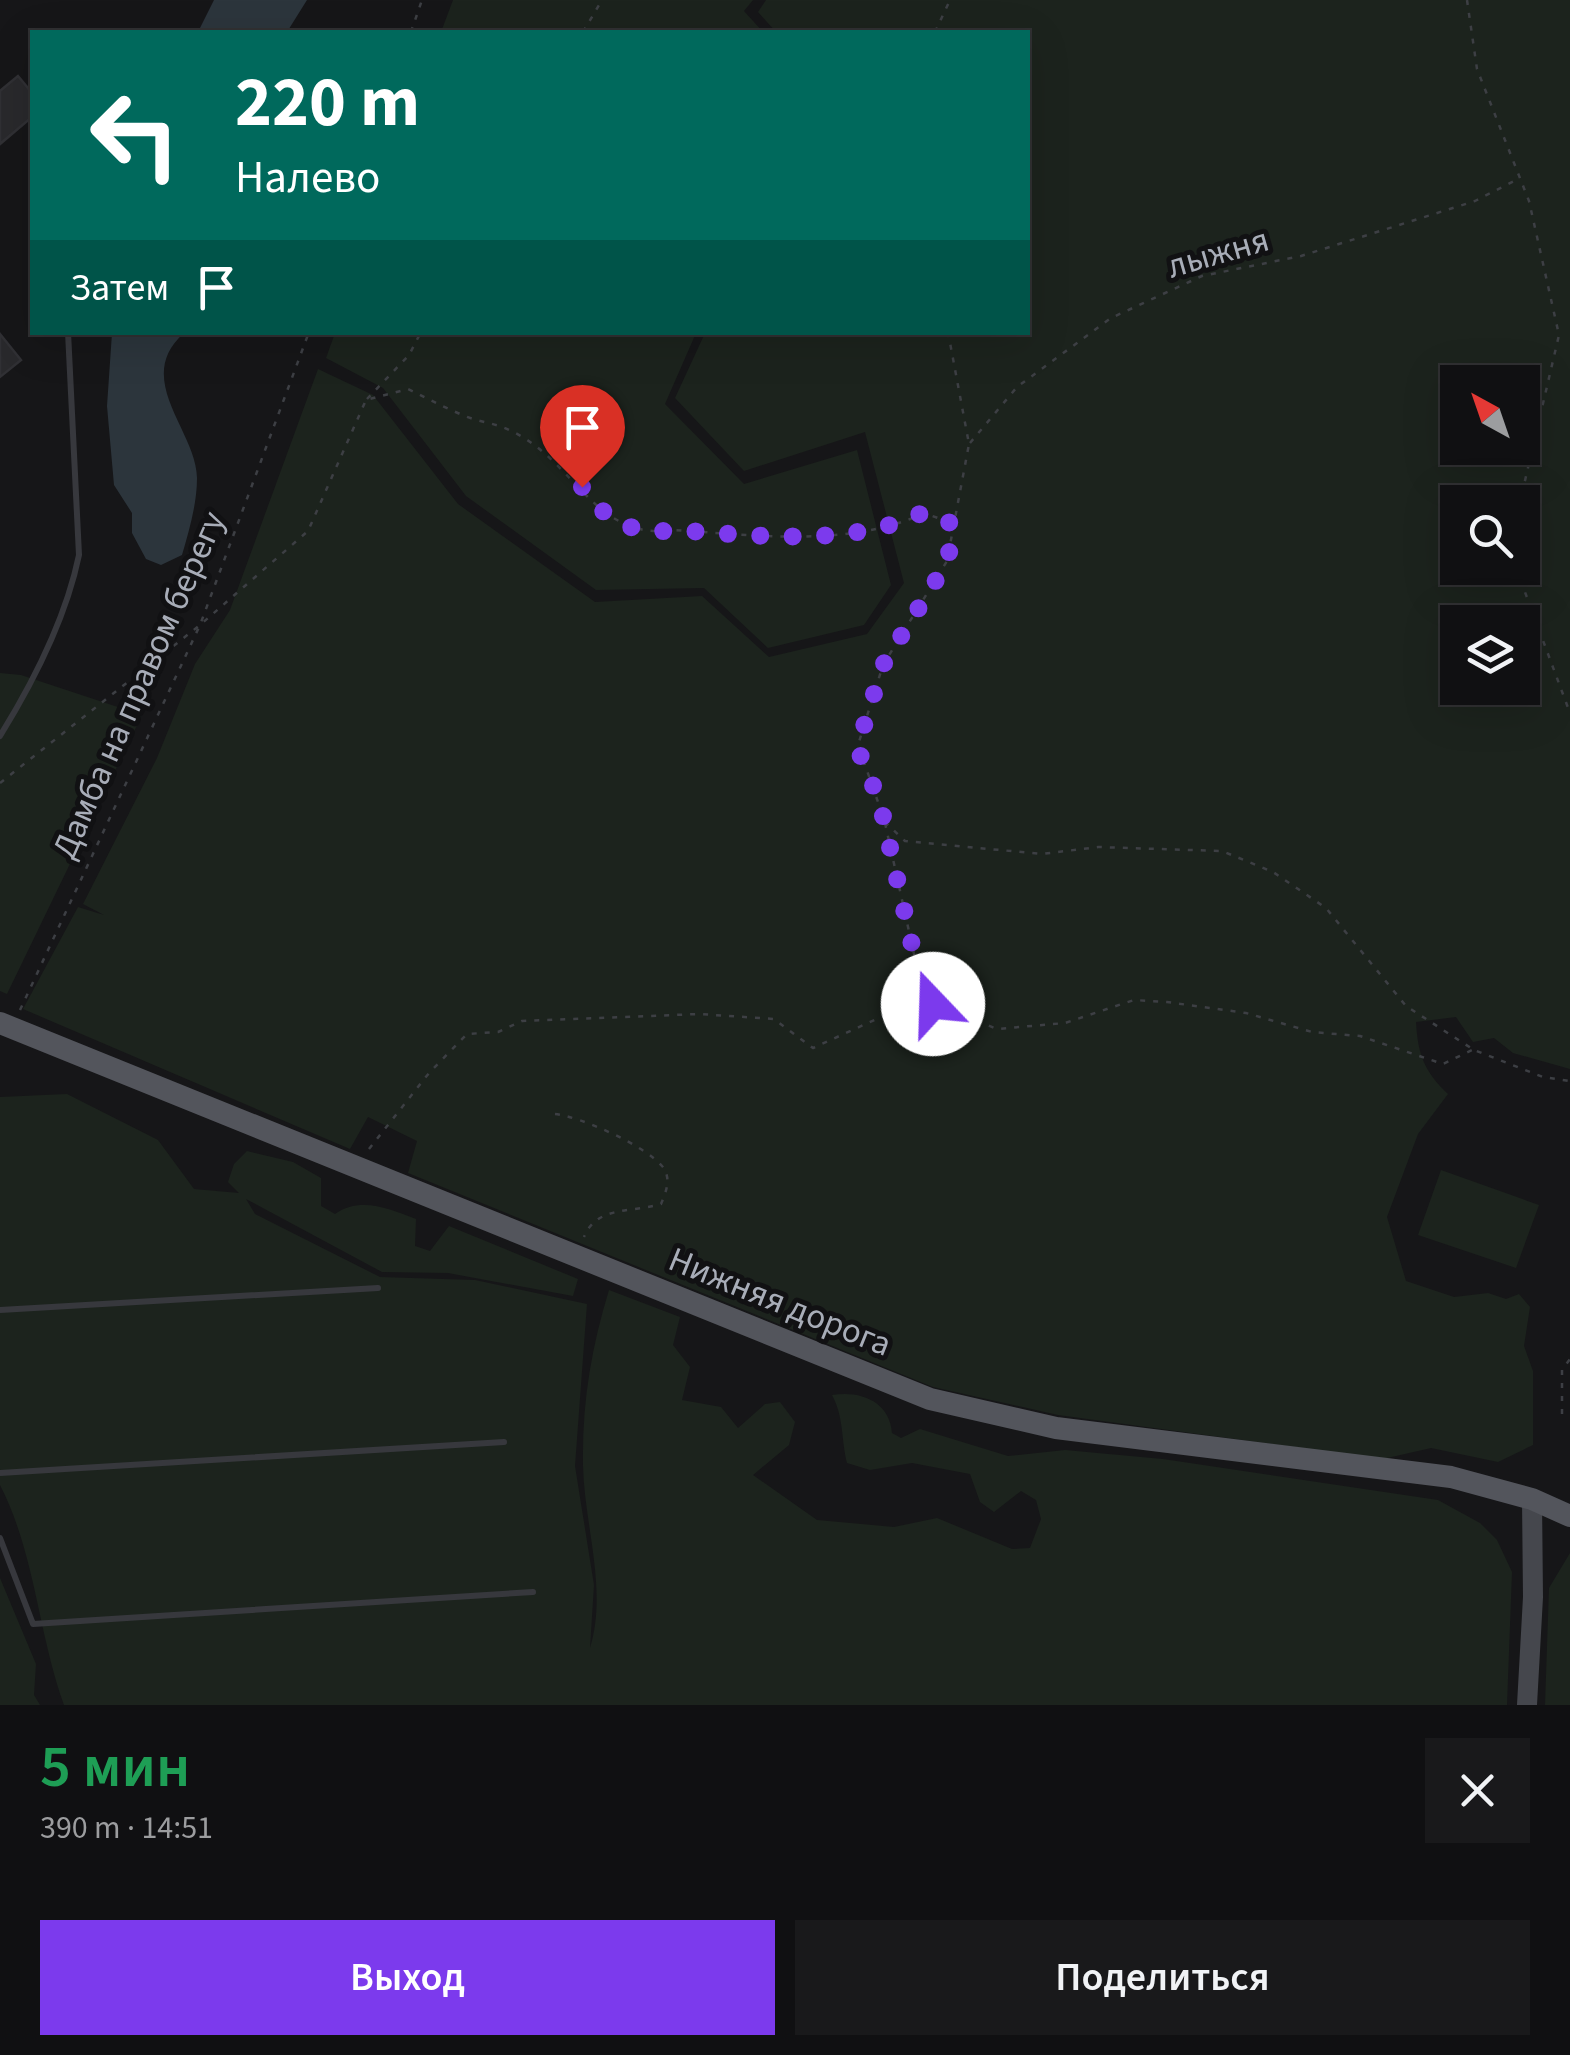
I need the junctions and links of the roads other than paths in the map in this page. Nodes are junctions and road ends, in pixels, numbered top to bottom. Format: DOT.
graph roads {
  1 [pos="68,335"];
  2 [pos="0,736"];
  3 [pos="6,1026"];
  4 [pos="378,1288"];
  5 [pos="0,1310"];
  6 [pos="504,1442"];
  7 [pos="0,1473"];
  8 [pos="1532,1499"];
  9 [pos="1570,1516"];
  10 [pos="0,1538"];
  11 [pos="533,1592"];
  12 [pos="1526,1705"];
  1 -- 2 [label="lane"];
  3 -- 8 [label="main road, Нижняя дорога"];
  4 -- 5 [label="lane"];
  6 -- 7 [label="lane"];
  8 -- 9 [label="main road, Нижняя дорога"];
  8 -- 12 [label="main road"];
  10 -- 11 [label="lane"];
}
